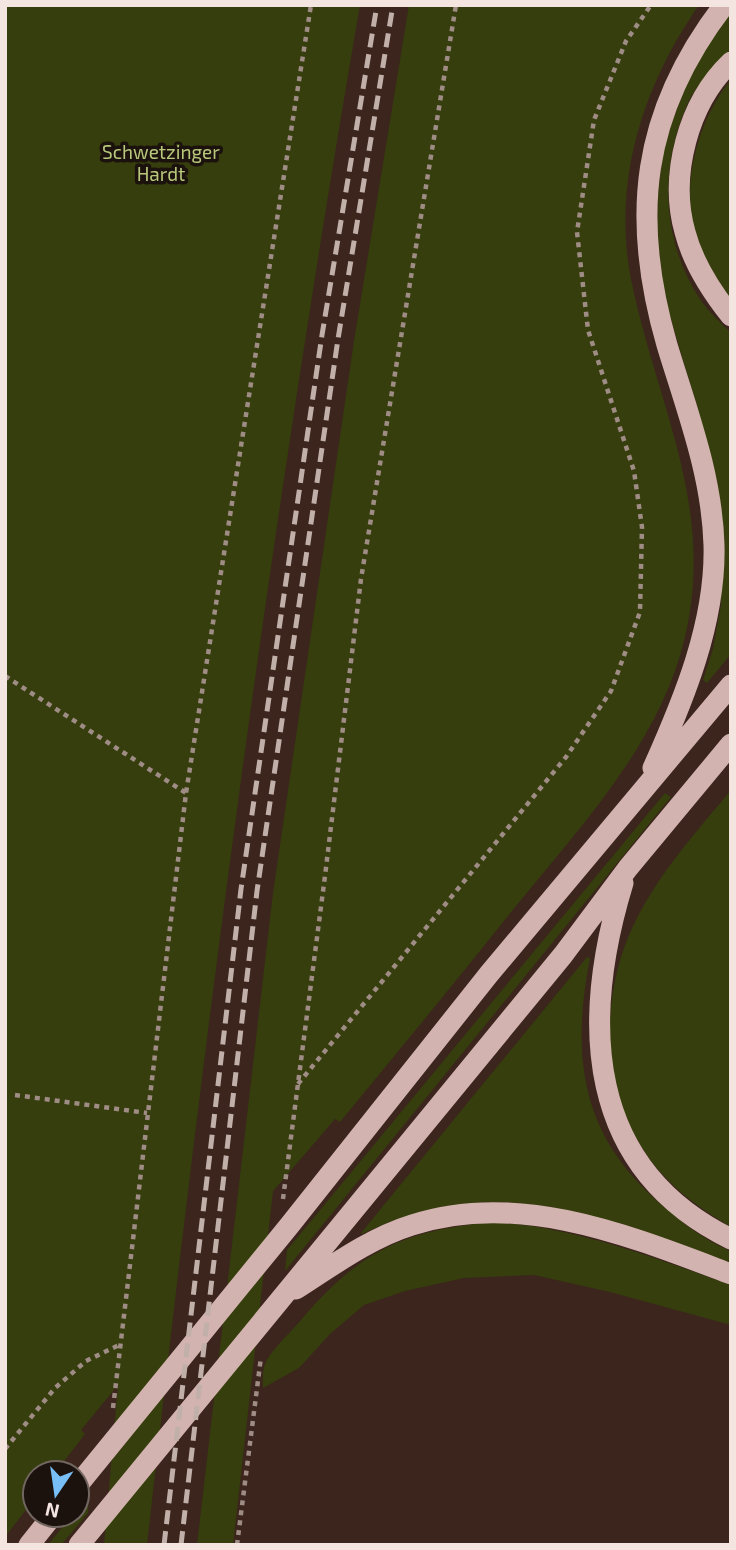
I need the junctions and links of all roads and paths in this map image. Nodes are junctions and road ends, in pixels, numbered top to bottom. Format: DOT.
graph roads {
  1 [pos="311,5"];
  2 [pos="456,5"];
  3 [pos="651,5"];
  4 [pos="724,5"];
  5 [pos="731,62"];
  6 [pos="731,316"];
  7 [pos="5,676"];
  8 [pos="731,685"];
  9 [pos="731,744"];
  10 [pos="642,792"];
  11 [pos="186,793"];
  12 [pos="628,868"];
  13 [pos="298,1084"];
  14 [pos="15,1095"];
  15 [pos="296,1098"];
  16 [pos="148,1113"];
  17 [pos="731,1239"];
  18 [pos="731,1274"];
  19 [pos="282,1297"];
  20 [pos="5,1449"];
  21 [pos="91,1470"];
  22 [pos="42,1529"];
  23 [pos="82,1541"];
  24 [pos="29,1545"];
  1 -- 11 [label="path"];
  2 -- 13 [label="path"];
  3 -- 13 [label="path"];
  4 -- 10 [label="highway"];
  5 -- 6 [label="highway"];
  7 -- 11 [label="path"];
  8 -- 10 [label="highway"];
  9 -- 12 [label="highway"];
  10 -- 21 [label="highway"];
  11 -- 16 [label="path"];
  12 -- 17 [label="highway"];
  12 -- 19 [label="highway"];
  13 -- 15 [label="path"];
  14 -- 16 [label="path"];
  16 -- 20 [label="path"];
  18 -- 19 [label="highway"];
  19 -- 23 [label="highway"];
  22 -- 24 [label="highway"];
}
